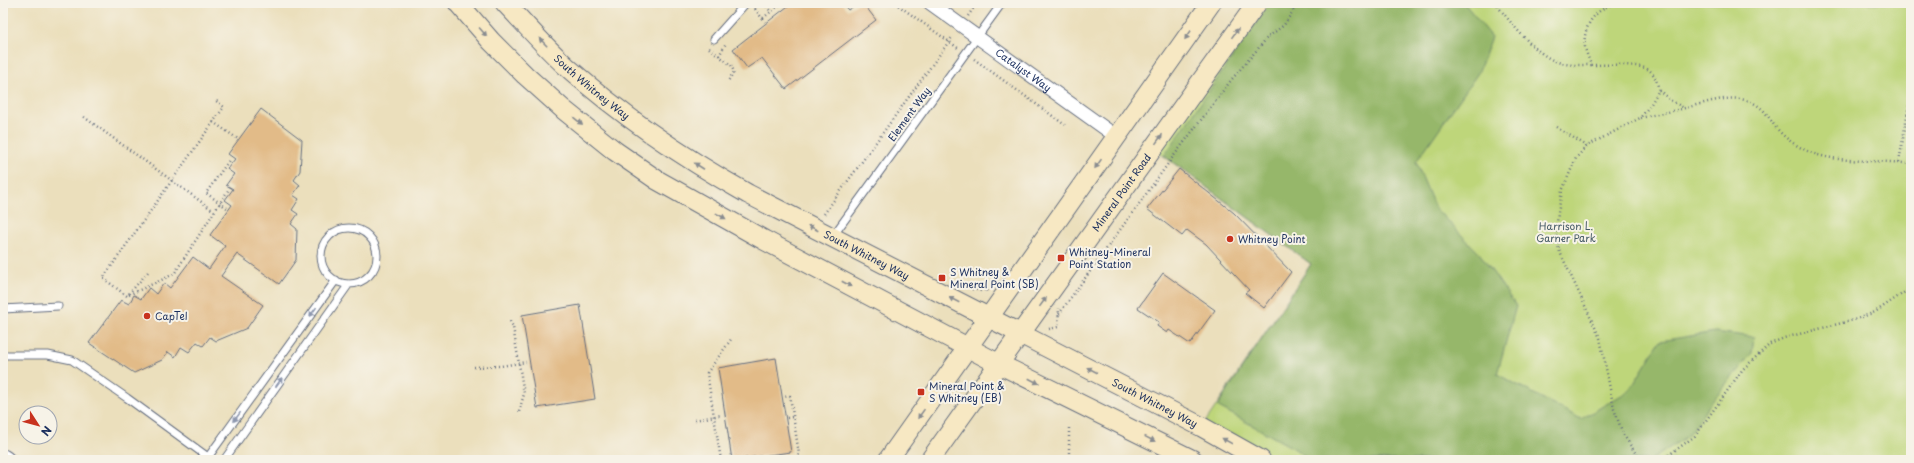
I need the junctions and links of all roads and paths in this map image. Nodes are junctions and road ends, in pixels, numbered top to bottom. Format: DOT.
graph roads {
  1 [pos="458,3"];
  2 [pos="505,3"];
  3 [pos="746,3"];
  4 [pos="764,3"];
  5 [pos="782,3"];
  6 [pos="895,3"];
  7 [pos="930,3"];
  8 [pos="977,3"];
  9 [pos="1002,3"];
  10 [pos="1211,3"];
  11 [pos="1257,3"];
  12 [pos="1298,3"];
  13 [pos="1495,3"];
  14 [pos="1618,3"];
  15 [pos="755,9"];
  16 [pos="771,12"];
  17 [pos="968,16"];
  18 [pos="762,18"];
  19 [pos="765,22"];
  20 [pos="954,34"];
  21 [pos="977,37"];
  22 [pos="714,39"];
  23 [pos="949,41"];
  24 [pos="955,46"];
  25 [pos="708,48"];
  26 [pos="974,60"];
  27 [pos="1591,65"];
  28 [pos="728,81"];
  29 [pos="1659,90"];
  30 [pos="1911,93"];
  31 [pos="215,100"];
  32 [pos="1684,108"];
  33 [pos="84,116"];
  34 [pos="1640,118"];
  35 [pos="213,122"];
  36 [pos="1065,125"];
  37 [pos="1556,127"];
  38 [pos="1116,137"];
  39 [pos="238,139"];
  40 [pos="1587,146"];
  41 [pos="230,159"];
  42 [pos="1899,162"];
  43 [pos="1911,164"];
  44 [pos="171,181"];
  45 [pos="229,189"];
  46 [pos="220,203"];
  47 [pos="227,208"];
  48 [pos="214,211"];
  49 [pos="824,214"];
  50 [pos="832,238"];
  51 [pos="148,272"];
  52 [pos="336,280"];
  53 [pos="349,284"];
  54 [pos="969,287"];
  55 [pos="1911,288"];
  56 [pos="986,289"];
  57 [pos="127,296"];
  58 [pos="58,306"];
  59 [pos="3,309"];
  60 [pos="989,318"];
  61 [pos="510,321"];
  62 [pos="1049,329"];
  63 [pos="1020,334"];
  64 [pos="732,338"];
  65 [pos="968,347"];
  66 [pos="3,355"];
  67 [pos="526,362"];
  68 [pos="519,363"];
  69 [pos="999,364"];
  70 [pos="474,367"];
  71 [pos="784,397"];
  72 [pos="519,412"];
  73 [pos="721,414"];
  74 [pos="714,416"];
  75 [pos="793,417"];
  76 [pos="788,418"];
  77 [pos="695,420"];
  78 [pos="1069,428"];
  79 [pos="3,458"];
  80 [pos="209,459"];
  81 [pos="6,460"];
  82 [pos="224,460"];
  83 [pos="722,460"];
  84 [pos="784,460"];
  85 [pos="888,460"];
  86 [pos="930,460"];
  87 [pos="1069,460"];
  88 [pos="1193,460"];
  89 [pos="1261,460"];
  90 [pos="1640,460"];
  91 [pos="1662,460"];
  1 -- 65 [label="main road, one-way"];
  50 -- 2 [label="main road, South Whitney Way, one-way"];
  3 -- 22 [label="lane"];
  4 -- 16 [label="path"];
  5 -- 16 [label="path"];
  6 -- 23 [label="path"];
  7 -- 21 [label="street, Catalyst Way"];
  8 -- 17 [label="path"];
  9 -- 21 [label="lane, Element Way"];
  10 -- 38 [label="main road, one-way"];
  63 -- 11 [label="main road, Mineral Point Road, one-way"];
  12 -- 62 [label="path"];
  13 -- 27 [label="path"];
  14 -- 27 [label="path"];
  15 -- 18 [label="path"];
  16 -- 18 [label="path"];
  18 -- 19 [label="path"];
  20 -- 23 [label="path"];
  21 -- 38 [label="street, Catalyst Way"];
  21 -- 50 [label="lane, Element Way"];
  23 -- 24 [label="path"];
  23 -- 49 [label="path"];
  25 -- 28 [label="path"];
  26 -- 36 [label="path"];
  27 -- 29 [label="path"];
  29 -- 32 [label="path"];
  29 -- 34 [label="path"];
  30 -- 42 [label="path"];
  31 -- 35 [label="path"];
  32 -- 34 [label="path"];
  32 -- 42 [label="path"];
  33 -- 44 [label="path"];
  34 -- 40 [label="path"];
  35 -- 39 [label="path"];
  35 -- 44 [label="path"];
  37 -- 40 [label="path"];
  38 -- 60 [label="main road, one-way"];
  40 -- 90 [label="path"];
  41 -- 46 [label="path"];
  42 -- 43 [label="path"];
  44 -- 48 [label="path"];
  44 -- 57 [label="path"];
  45 -- 46 [label="path"];
  46 -- 47 [label="path"];
  46 -- 48 [label="path"];
  48 -- 57 [label="path"];
  60 -- 50 [label="main road, South Whitney Way, one-way"];
  51 -- 57 [label="path"];
  52 -- 53 [label="lane"];
  52 -- 53 [label="lane"];
  52 -- 80 [label="lane, one-way"];
  82 -- 53 [label="lane, one-way"];
  54 -- 56 [label="path"];
  55 -- 91 [label="path"];
  58 -- 59 [label="lane"];
  60 -- 63 [label="main road, South Whitney Way"];
  60 -- 65 [label="main road"];
  61 -- 68 [label="path"];
  63 -- 69 [label="main road, Mineral Point Road"];
  89 -- 63 [label="main road, South Whitney Way, one-way"];
  64 -- 74 [label="path"];
  65 -- 69 [label="main road"];
  65 -- 85 [label="main road, one-way"];
  66 -- 80 [label="lane"];
  67 -- 68 [label="path"];
  68 -- 70 [label="path"];
  68 -- 72 [label="path"];
  69 -- 86 [label="main road, Mineral Point Road"];
  69 -- 88 [label="main road, one-way"];
  71 -- 75 [label="path"];
  73 -- 74 [label="path"];
  74 -- 77 [label="path"];
  74 -- 83 [label="path"];
  75 -- 76 [label="path"];
  75 -- 84 [label="path"];
  78 -- 87 [label="path"];
  79 -- 81 [label="street"];
}
